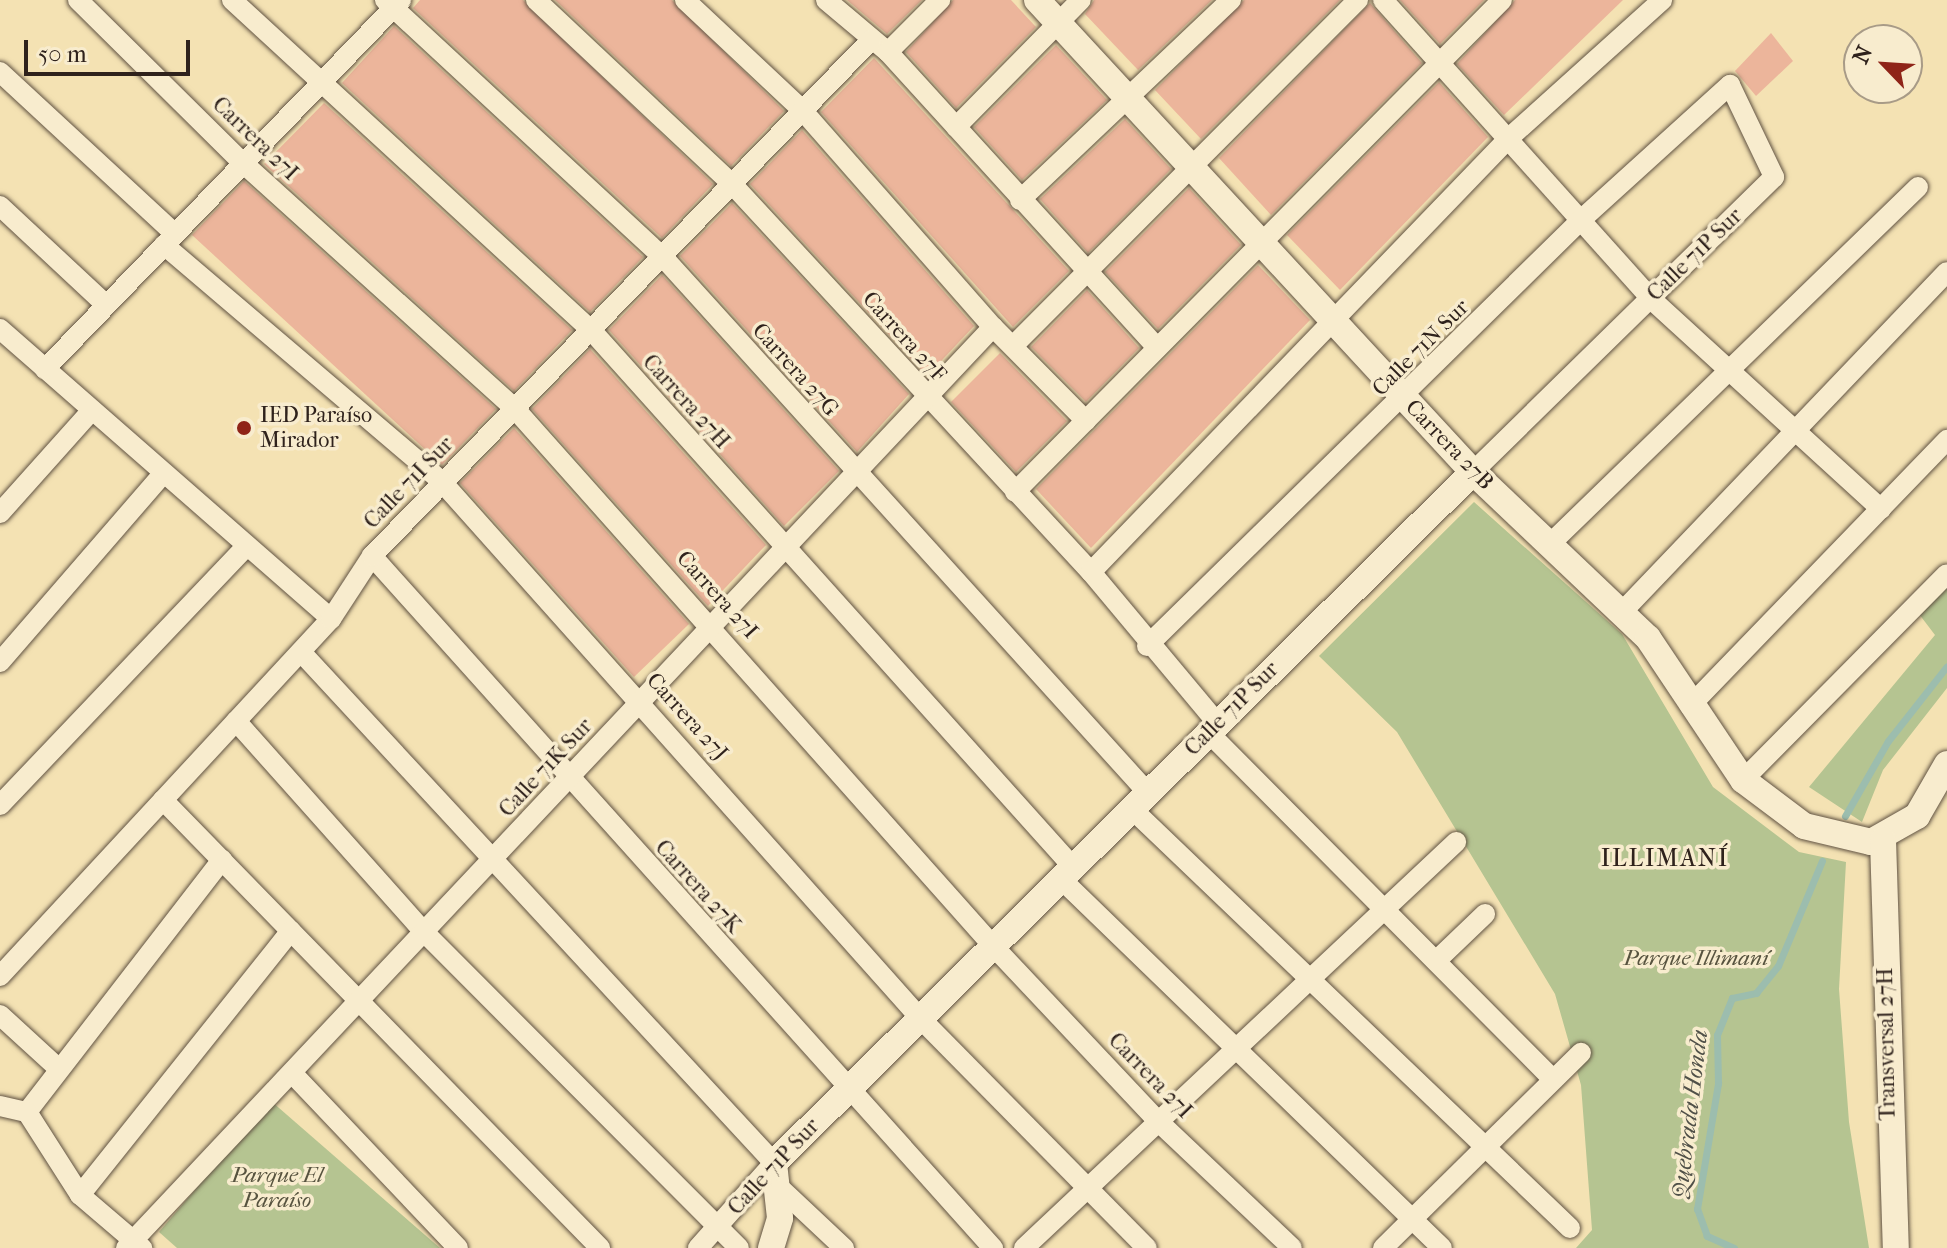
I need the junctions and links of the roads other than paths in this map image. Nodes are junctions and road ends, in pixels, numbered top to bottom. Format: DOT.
graph roads {
  1 [pos="78,0"];
  2 [pos="232,0"];
  3 [pos="536,0"];
  4 [pos="685,0"];
  5 [pos="826,0"];
  6 [pos="940,0"];
  7 [pos="1037,0"];
  8 [pos="1081,0"];
  9 [pos="1231,0"];
  10 [pos="1358,0"];
  11 [pos="1383,0"];
  12 [pos="1502,0"];
  13 [pos="1662,0"];
  14 [pos="393,3"];
  15 [pos="1059,23"];
  16 [pos="871,40"];
  17 [pos="888,52"];
  18 [pos="1439,64"];
  19 [pos="0,72"];
  20 [pos="320,82"];
  21 [pos="1730,85"];
  22 [pos="1129,99"];
  23 [pos="803,111"];
  24 [pos="956,127"];
  25 [pos="1509,138"];
  26 [pos="243,163"];
  27 [pos="1194,170"];
  28 [pos="733,185"];
  29 [pos="1918,187"];
  30 [pos="1020,200"];
  31 [pos="0,206"];
  32 [pos="1582,219"];
  33 [pos="170,240"];
  34 [pos="1262,243"];
  35 [pos="663,257"];
  36 [pos="1947,272"];
  37 [pos="1088,273"];
  38 [pos="1650,298"];
  39 [pos="106,305"];
  40 [pos="1335,323"];
  41 [pos="993,327"];
  42 [pos="592,331"];
  43 [pos="1,334"];
  44 [pos="1015,344"];
  45 [pos="1157,348"];
  46 [pos="45,369"];
  47 [pos="1729,371"];
  48 [pos="927,398"];
  49 [pos="1405,399"];
  50 [pos="92,410"];
  51 [pos="516,410"];
  52 [pos="1086,421"];
  53 [pos="1796,431"];
  54 [pos="1947,440"];
  55 [pos="1473,472"];
  56 [pos="164,473"];
  57 [pos="856,473"];
  58 [pos="442,482"];
  59 [pos="1015,492"];
  60 [pos="1881,509"];
  61 [pos="0,513"];
  62 [pos="1549,545"];
  63 [pos="247,546"];
  64 [pos="785,548"];
  65 [pos="372,556"];
  66 [pos="1091,572"];
  67 [pos="1946,575"];
  68 [pos="1622,612"];
  69 [pos="331,619"];
  70 [pos="713,625"];
  71 [pos="1147,646"];
  72 [pos="301,652"];
  73 [pos="0,662"];
  74 [pos="641,701"];
  75 [pos="1690,706"];
  76 [pos="236,721"];
  77 [pos="1213,728"];
  78 [pos="1947,764"];
  79 [pos="568,779"];
  80 [pos="1743,780"];
  81 [pos="163,800"];
  82 [pos="1140,801"];
  83 [pos="0,805"];
  84 [pos="1883,840"];
  85 [pos="1456,842"];
  86 [pos="493,859"];
  87 [pos="222,860"];
  88 [pos="1067,873"];
  89 [pos="1384,910"];
  90 [pos="1485,914"];
  91 [pos="291,931"];
  92 [pos="424,932"];
  93 [pos="993,946"];
  94 [pos="1436,961"];
  95 [pos="4,965"];
  96 [pos="1310,981"];
  97 [pos="361,999"];
  98 [pos="0,1015"];
  99 [pos="920,1018"];
  100 [pos="1236,1052"];
  101 [pos="1581,1053"];
  102 [pos="58,1068"];
  103 [pos="292,1073"];
  104 [pos="1552,1078"];
  105 [pos="848,1089"];
  106 [pos="0,1106"];
  107 [pos="27,1112"];
  108 [pos="1161,1124"];
  109 [pos="1485,1147"];
  110 [pos="777,1176"];
  111 [pos="1089,1193"];
  112 [pos="80,1195"];
  113 [pos="1409,1217"];
  114 [pos="1570,1228"];
  115 [pos="717,1229"];
  116 [pos="134,1246"];
  117 [pos="458,1248"];
  118 [pos="600,1248"];
  119 [pos="698,1248"];
  120 [pos="739,1248"];
  121 [pos="771,1248"];
  122 [pos="844,1248"];
  123 [pos="993,1248"];
  124 [pos="1024,1248"];
  125 [pos="1147,1248"];
  126 [pos="1292,1248"];
  127 [pos="1383,1248"];
  128 [pos="1442,1248"];
  129 [pos="1896,1248"];
  1 -- 26 [label="street, Carrera 27I"];
  2 -- 20 [label="street, Carrera 27H"];
  3 -- 28 [label="street, Carrera 27F"];
  4 -- 23 [label="street"];
  5 -- 16 [label="street"];
  6 -- 17 [label="street"];
  7 -- 15 [label="street, Carrera 27B"];
  8 -- 15 [label="street"];
  9 -- 22 [label="street"];
  10 -- 27 [label="street"];
  11 -- 18 [label="street"];
  12 -- 18 [label="street"];
  13 -- 25 [label="street"];
  14 -- 20 [label="street"];
  14 -- 35 [label="street, Carrera 27G"];
  15 -- 22 [label="street, Carrera 27B"];
  15 -- 24 [label="street"];
  16 -- 17 [label="street"];
  16 -- 23 [label="street, Calle 71I Sur"];
  17 -- 24 [label="street"];
  18 -- 25 [label="street"];
  18 -- 34 [label="street"];
  19 -- 33 [label="street, Carrera 27J"];
  20 -- 26 [label="street"];
  20 -- 42 [label="street, Carrera 27H"];
  21 -- 32 [label="street, Calle 71N Sur"];
  21 -- 38 [label="street, Calle 71P Sur"];
  22 -- 27 [label="street, Carrera 27B"];
  22 -- 30 [label="street"];
  23 -- 28 [label="street, Calle 71I Sur"];
  23 -- 41 [label="street"];
  24 -- 30 [label="street"];
  25 -- 32 [label="street"];
  25 -- 40 [label="street"];
  26 -- 33 [label="street"];
  26 -- 51 [label="street, Carrera 27I"];
  27 -- 34 [label="street, Carrera 27B"];
  27 -- 37 [label="street"];
  28 -- 35 [label="street, Calle 71I Sur"];
  28 -- 48 [label="street, Carrera 27F"];
  29 -- 47 [label="street"];
  30 -- 37 [label="street"];
  31 -- 39 [label="street"];
  32 -- 38 [label="street"];
  32 -- 49 [label="street, Calle 71N Sur"];
  33 -- 39 [label="street"];
  33 -- 58 [label="street, Carrera 27J"];
  34 -- 40 [label="street, Carrera 27B"];
  34 -- 45 [label="street"];
  35 -- 42 [label="street, Calle 71I Sur"];
  35 -- 57 [label="street, Carrera 27G"];
  36 -- 53 [label="street"];
  37 -- 44 [label="street"];
  37 -- 45 [label="street"];
  38 -- 47 [label="street"];
  38 -- 55 [label="street, Calle 71P Sur"];
  39 -- 46 [label="street"];
  40 -- 49 [label="street, Carrera 27B"];
  40 -- 66 [label="street"];
  41 -- 44 [label="street"];
  41 -- 48 [label="street, Calle 71K Sur"];
  42 -- 51 [label="street, Calle 71I Sur"];
  42 -- 64 [label="street, Carrera 27H"];
  43 -- 46 [label="street"];
  44 -- 52 [label="street"];
  45 -- 52 [label="street"];
  46 -- 50 [label="street"];
  47 -- 53 [label="street"];
  47 -- 62 [label="street"];
  48 -- 57 [label="street, Calle 71K Sur"];
  48 -- 59 [label="street, Carrera 27F"];
  49 -- 55 [label="street, Carrera 27B"];
  49 -- 71 [label="street, Calle 71N Sur"];
  50 -- 56 [label="street"];
  50 -- 61 [label="street"];
  51 -- 58 [label="street, Calle 71I Sur"];
  51 -- 70 [label="street, Carrera 27I"];
  52 -- 59 [label="street"];
  53 -- 60 [label="street"];
  53 -- 68 [label="street"];
  54 -- 60 [label="street"];
  55 -- 62 [label="street, Carrera 27B"];
  55 -- 77 [label="street, Calle 71P Sur"];
  56 -- 63 [label="street"];
  56 -- 73 [label="street"];
  57 -- 64 [label="street, Calle 71K Sur"];
  57 -- 82 [label="street, Carrera 27G"];
  58 -- 65 [label="street, Calle 71I Sur"];
  58 -- 74 [label="street, Carrera 27J"];
  59 -- 66 [label="street, Carrera 27F"];
  60 -- 75 [label="street"];
  62 -- 68 [label="street, Carrera 27B"];
  63 -- 69 [label="street"];
  63 -- 83 [label="street"];
  64 -- 70 [label="street, Calle 71K Sur"];
  64 -- 88 [label="street, Carrera 27H"];
  65 -- 69 [label="street, Calle 71I Sur"];
  65 -- 79 [label="street, Carrera 27K"];
  66 -- 71 [label="street, Carrera 27F"];
  67 -- 80 [label="street"];
  68 -- 75 [label="street, Carrera 27B"];
  69 -- 72 [label="street, Calle 71I Sur"];
  70 -- 74 [label="street, Calle 71K Sur"];
  70 -- 93 [label="street, Carrera 27I"];
  71 -- 77 [label="street, Carrera 27F"];
  72 -- 76 [label="street, Calle 71I Sur"];
  72 -- 86 [label="street"];
  74 -- 79 [label="street, Calle 71K Sur"];
  74 -- 99 [label="street, Carrera 27J"];
  75 -- 80 [label="street, Carrera 27B"];
  76 -- 81 [label="street, Calle 71I Sur"];
  76 -- 92 [label="street"];
  77 -- 82 [label="street, Calle 71P Sur"];
  77 -- 89 [label="street, Carrera 27F"];
  78 -- 84 [label="street"];
  79 -- 86 [label="street, Calle 71K Sur"];
  79 -- 105 [label="street, Carrera 27K"];
  80 -- 84 [label="street, Carrera 27B"];
  81 -- 87 [label="street"];
  81 -- 95 [label="street, Calle 71I Sur"];
  82 -- 88 [label="street, Calle 71P Sur"];
  82 -- 96 [label="street, Carrera 27G"];
  84 -- 129 [label="street, Transversal 27H"];
  85 -- 89 [label="street"];
  86 -- 92 [label="street, Calle 71K Sur"];
  86 -- 110 [label="street"];
  87 -- 91 [label="street"];
  87 -- 102 [label="street"];
  88 -- 93 [label="street, Calle 71P Sur"];
  88 -- 100 [label="street, Carrera 27H"];
  89 -- 94 [label="street, Carrera 27F"];
  89 -- 96 [label="street"];
  90 -- 94 [label="street"];
  91 -- 97 [label="street"];
  91 -- 112 [label="street"];
  92 -- 97 [label="street, Calle 71K Sur"];
  92 -- 115 [label="street"];
  93 -- 99 [label="street, Calle 71P Sur"];
  93 -- 108 [label="street, Carrera 27I"];
  94 -- 104 [label="street, Carrera 27F"];
  96 -- 100 [label="street"];
  96 -- 109 [label="street, Carrera 27G"];
  97 -- 103 [label="street, Calle 71K Sur"];
  97 -- 118 [label="street"];
  98 -- 102 [label="street"];
  99 -- 105 [label="street, Calle 71P Sur"];
  99 -- 111 [label="street, Carrera 27J"];
  100 -- 108 [label="street"];
  100 -- 113 [label="street, Carrera 27H"];
  101 -- 104 [label="street"];
  102 -- 107 [label="street"];
  103 -- 116 [label="street, Calle 71K Sur"];
  103 -- 117 [label="street"];
  104 -- 109 [label="street"];
  105 -- 110 [label="street, Calle 71P Sur"];
  105 -- 123 [label="street, Carrera 27K"];
  106 -- 107 [label="street"];
  107 -- 112 [label="street"];
  108 -- 111 [label="street"];
  108 -- 126 [label="street, Carrera 27I"];
  109 -- 113 [label="street"];
  109 -- 114 [label="street, Carrera 27G"];
  110 -- 115 [label="street, Calle 71P Sur"];
  110 -- 121 [label="street"];
  110 -- 122 [label="street"];
  111 -- 124 [label="street"];
  111 -- 125 [label="street, Carrera 27J"];
  112 -- 116 [label="street"];
  113 -- 127 [label="street"];
  113 -- 128 [label="street, Carrera 27H"];
  115 -- 119 [label="street, Calle 71P Sur"];
  115 -- 120 [label="street"];
}
